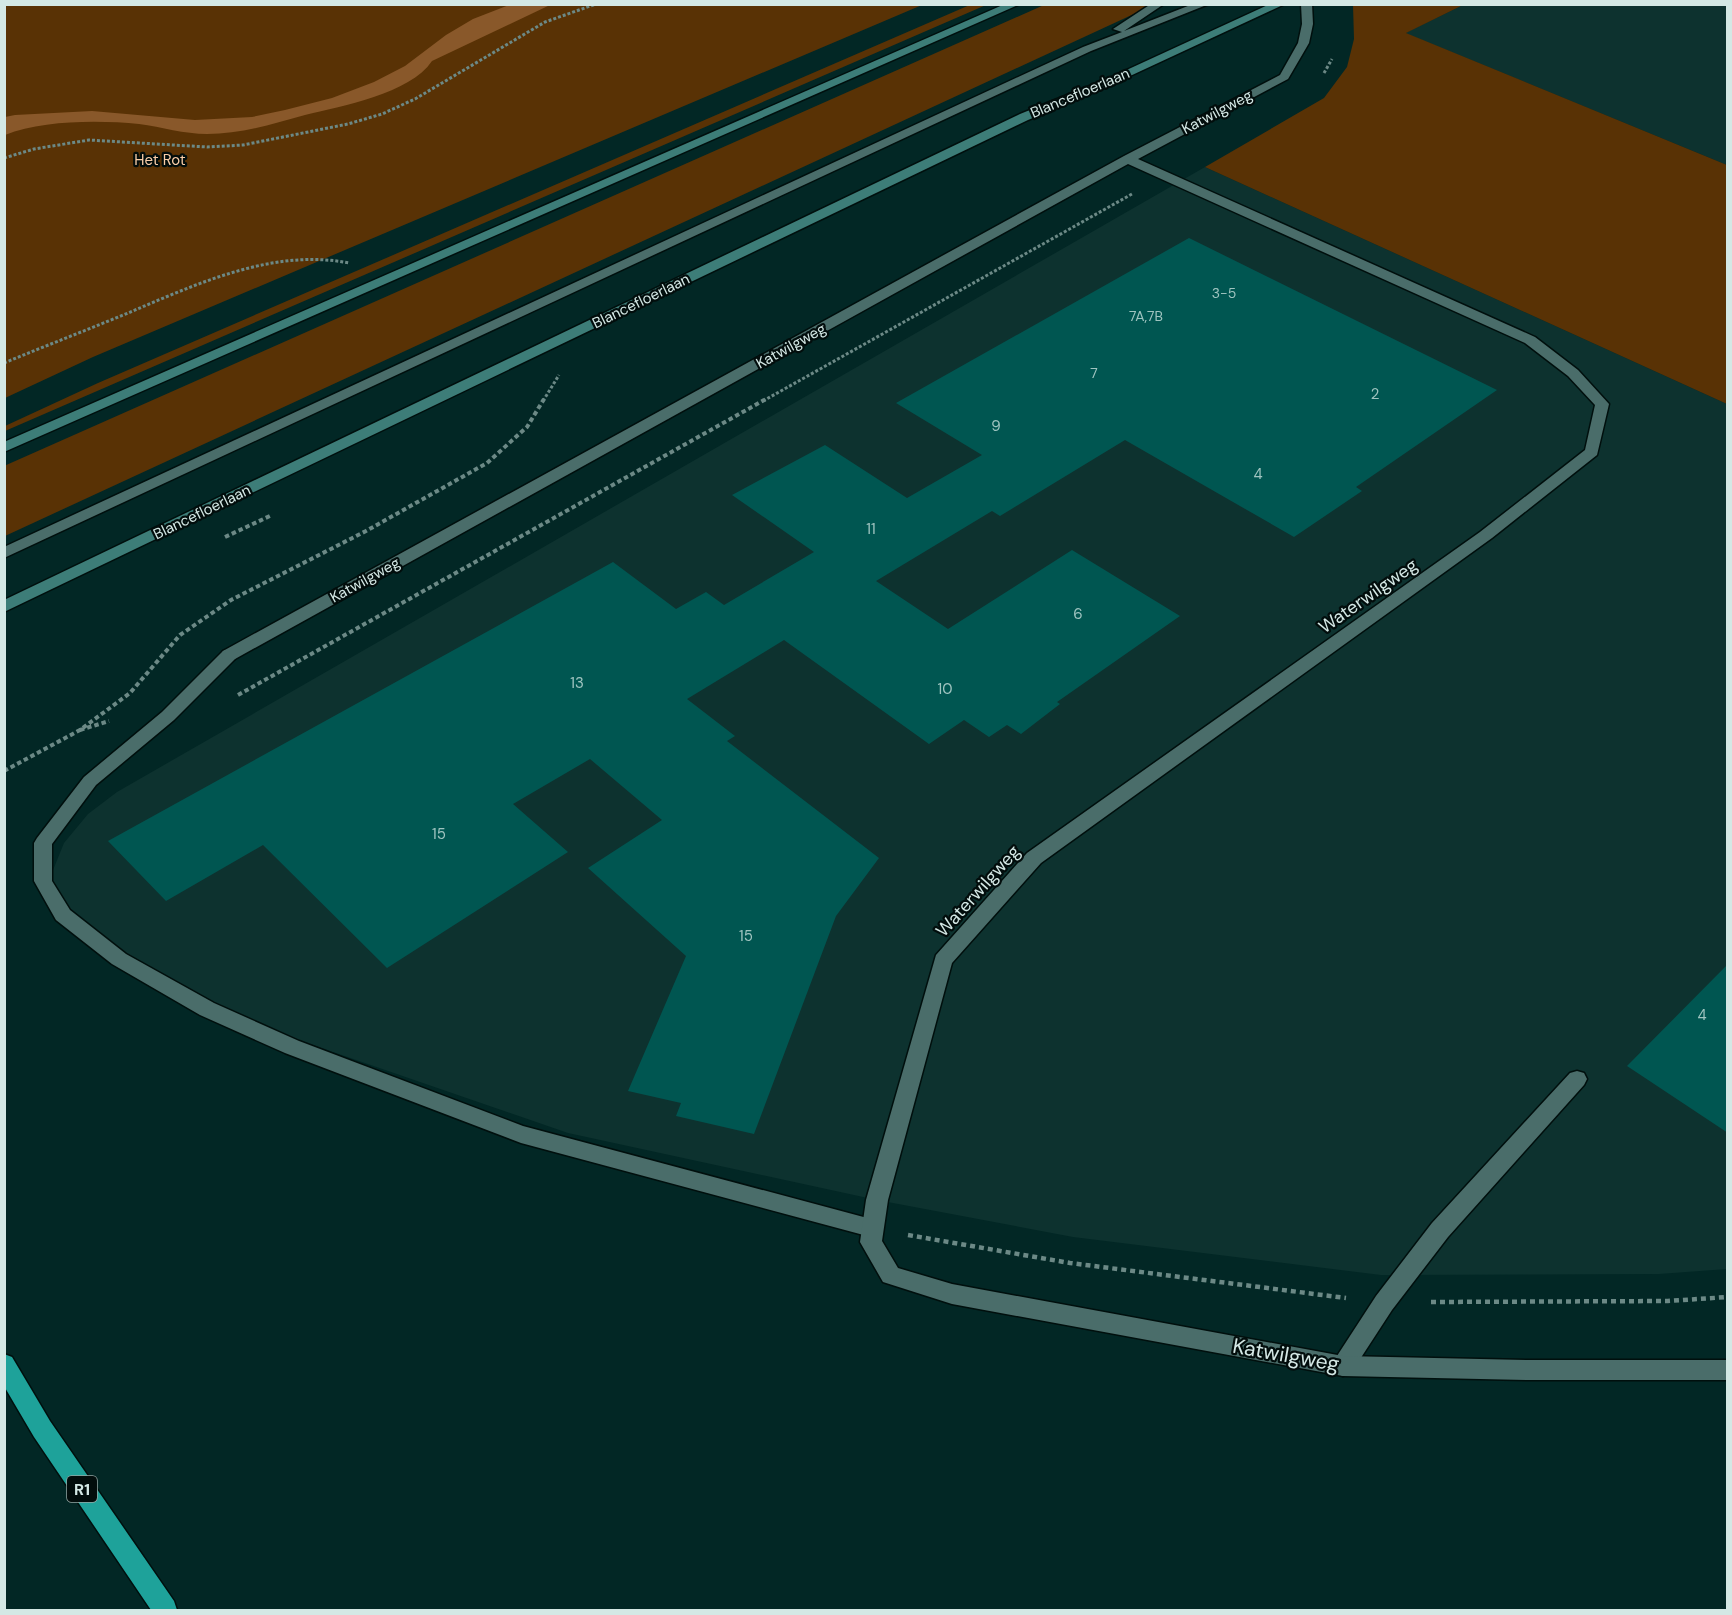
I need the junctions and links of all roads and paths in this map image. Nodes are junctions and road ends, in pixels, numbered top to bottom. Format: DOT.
graph roads {
  1 [pos="596,4"];
  2 [pos="1015,4"];
  3 [pos="1159,4"];
  4 [pos="1204,4"];
  5 [pos="1280,4"];
  6 [pos="1306,4"];
  7 [pos="1087,49"];
  8 [pos="1333,55"];
  9 [pos="1320,79"];
  10 [pos="4,158"];
  11 [pos="1128,159"];
  12 [pos="1166,175"];
  13 [pos="352,265"];
  14 [pos="4,363"];
  15 [pos="561,372"];
  16 [pos="4,448"];
  17 [pos="4,553"];
  18 [pos="4,607"];
  19 [pos="260,685"];
  20 [pos="119,718"];
  21 [pos="80,730"];
  22 [pos="4,771"];
  23 [pos="1577,1079"];
  24 [pos="871,1235"];
  25 [pos="1728,1297"];
  26 [pos="1384,1302"];
  27 [pos="4,1364"];
  28 [pos="1343,1366"];
  29 [pos="1728,1370"];
  30 [pos="165,1611"];
  1 -- 10 [label="path"];
  2 -- 16 [label="main road"];
  3 -- 7 [label="street"];
  4 -- 7 [label="street"];
  5 -- 18 [label="main road, Blancefloerlaan"];
  6 -- 11 [label="street, Katwilgweg"];
  7 -- 17 [label="street"];
  8 -- 9 [label="path"];
  11 -- 12 [label="street, Waterwilgweg"];
  11 -- 24 [label="street, Katwilgweg"];
  12 -- 19 [label="path"];
  12 -- 24 [label="street, Waterwilgweg"];
  13 -- 14 [label="path"];
  15 -- 21 [label="path"];
  20 -- 21 [label="path"];
  21 -- 22 [label="path"];
  23 -- 26 [label="street"];
  24 -- 26 [label="path"];
  24 -- 28 [label="street, Katwilgweg"];
  25 -- 26 [label="path"];
  26 -- 28 [label="street"];
  27 -- 30 [label="highway, R1"];
  28 -- 29 [label="street, Katwilgweg"];
}
